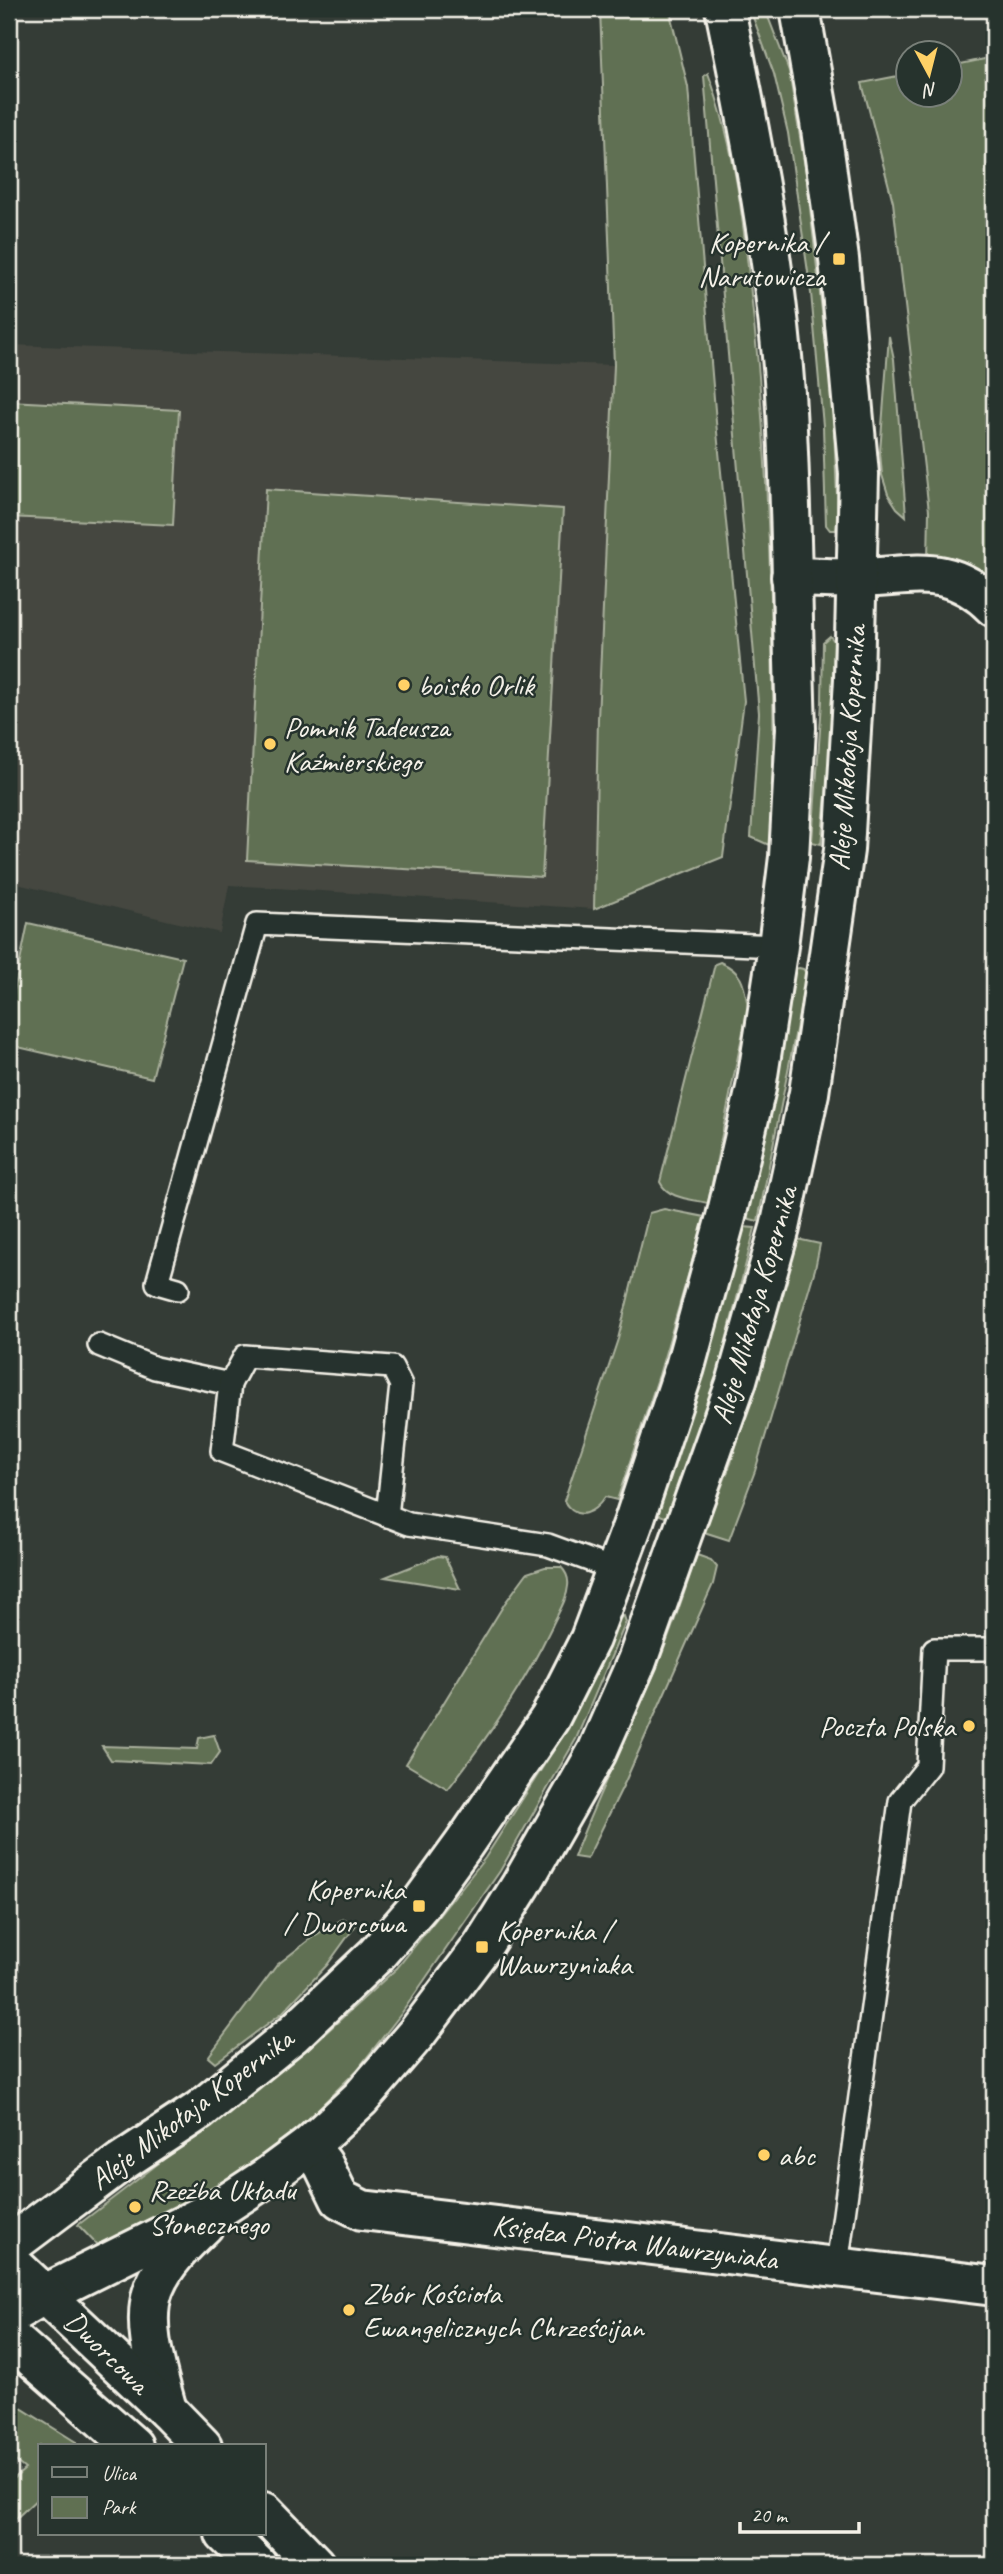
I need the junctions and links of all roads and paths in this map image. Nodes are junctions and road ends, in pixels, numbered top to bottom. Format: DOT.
graph roads {
  1 [pos="725,9"];
  2 [pos="800,9"];
  3 [pos="791,577"];
  4 [pos="857,578"];
  5 [pos="994,607"];
  6 [pos="778,946"];
  7 [pos="829,954"];
  8 [pos="178,1289"];
  9 [pos="99,1345"];
  10 [pos="230,1384"];
  11 [pos="387,1516"];
  12 [pos="616,1570"];
  13 [pos="994,1649"];
  14 [pos="309,2146"];
  15 [pos="226,2204"];
  16 [pos="9,2246"];
  17 [pos="9,2261"];
  18 [pos="837,2266"];
  19 [pos="994,2286"];
  20 [pos="45,2294"];
  21 [pos="9,2315"];
  22 [pos="9,2337"];
  23 [pos="167,2410"];
  24 [pos="131,2444"];
  25 [pos="200,2444"];
  26 [pos="266,2514"];
  27 [pos="227,2536"];
  28 [pos="257,2565"];
  29 [pos="315,2565"];
  1 -- 3 [label="street, Aleje Mikołaja Kopernika"];
  2 -- 4 [label="street, Aleje Mikołaja Kopernika"];
  3 -- 4 [label="street"];
  3 -- 6 [label="street, Aleje Mikołaja Kopernika"];
  4 -- 5 [label="street"];
  4 -- 7 [label="street, Aleje Mikołaja Kopernika"];
  6 -- 7 [label="street"];
  6 -- 8 [label="lane"];
  6 -- 12 [label="street, Aleje Mikołaja Kopernika"];
  7 -- 14 [label="street, Aleje Mikołaja Kopernika"];
  9 -- 10 [label="lane"];
  10 -- 11 [label="lane"];
  10 -- 11 [label="lane"];
  11 -- 12 [label="lane"];
  12 -- 16 [label="street, Aleje Mikołaja Kopernika"];
  13 -- 18 [label="lane"];
  14 -- 15 [label="street, Aleje Mikołaja Kopernika"];
  14 -- 18 [label="street, Księdza Piotra Wawrzyniaka"];
  15 -- 20 [label="street, Aleje Mikołaja Kopernika"];
  15 -- 23 [label="street"];
  17 -- 20 [label="street, Dworcowa"];
  18 -- 19 [label="street, Księdza Piotra Wawrzyniaka"];
  20 -- 21 [label="street, Aleje Mikołaja Kopernika"];
  20 -- 23 [label="street, Dworcowa"];
  22 -- 24 [label="street, Dworcowa"];
  23 -- 25 [label="street, Dworcowa"];
  26 -- 29 [label="street"];
  27 -- 28 [label="street"];
}
